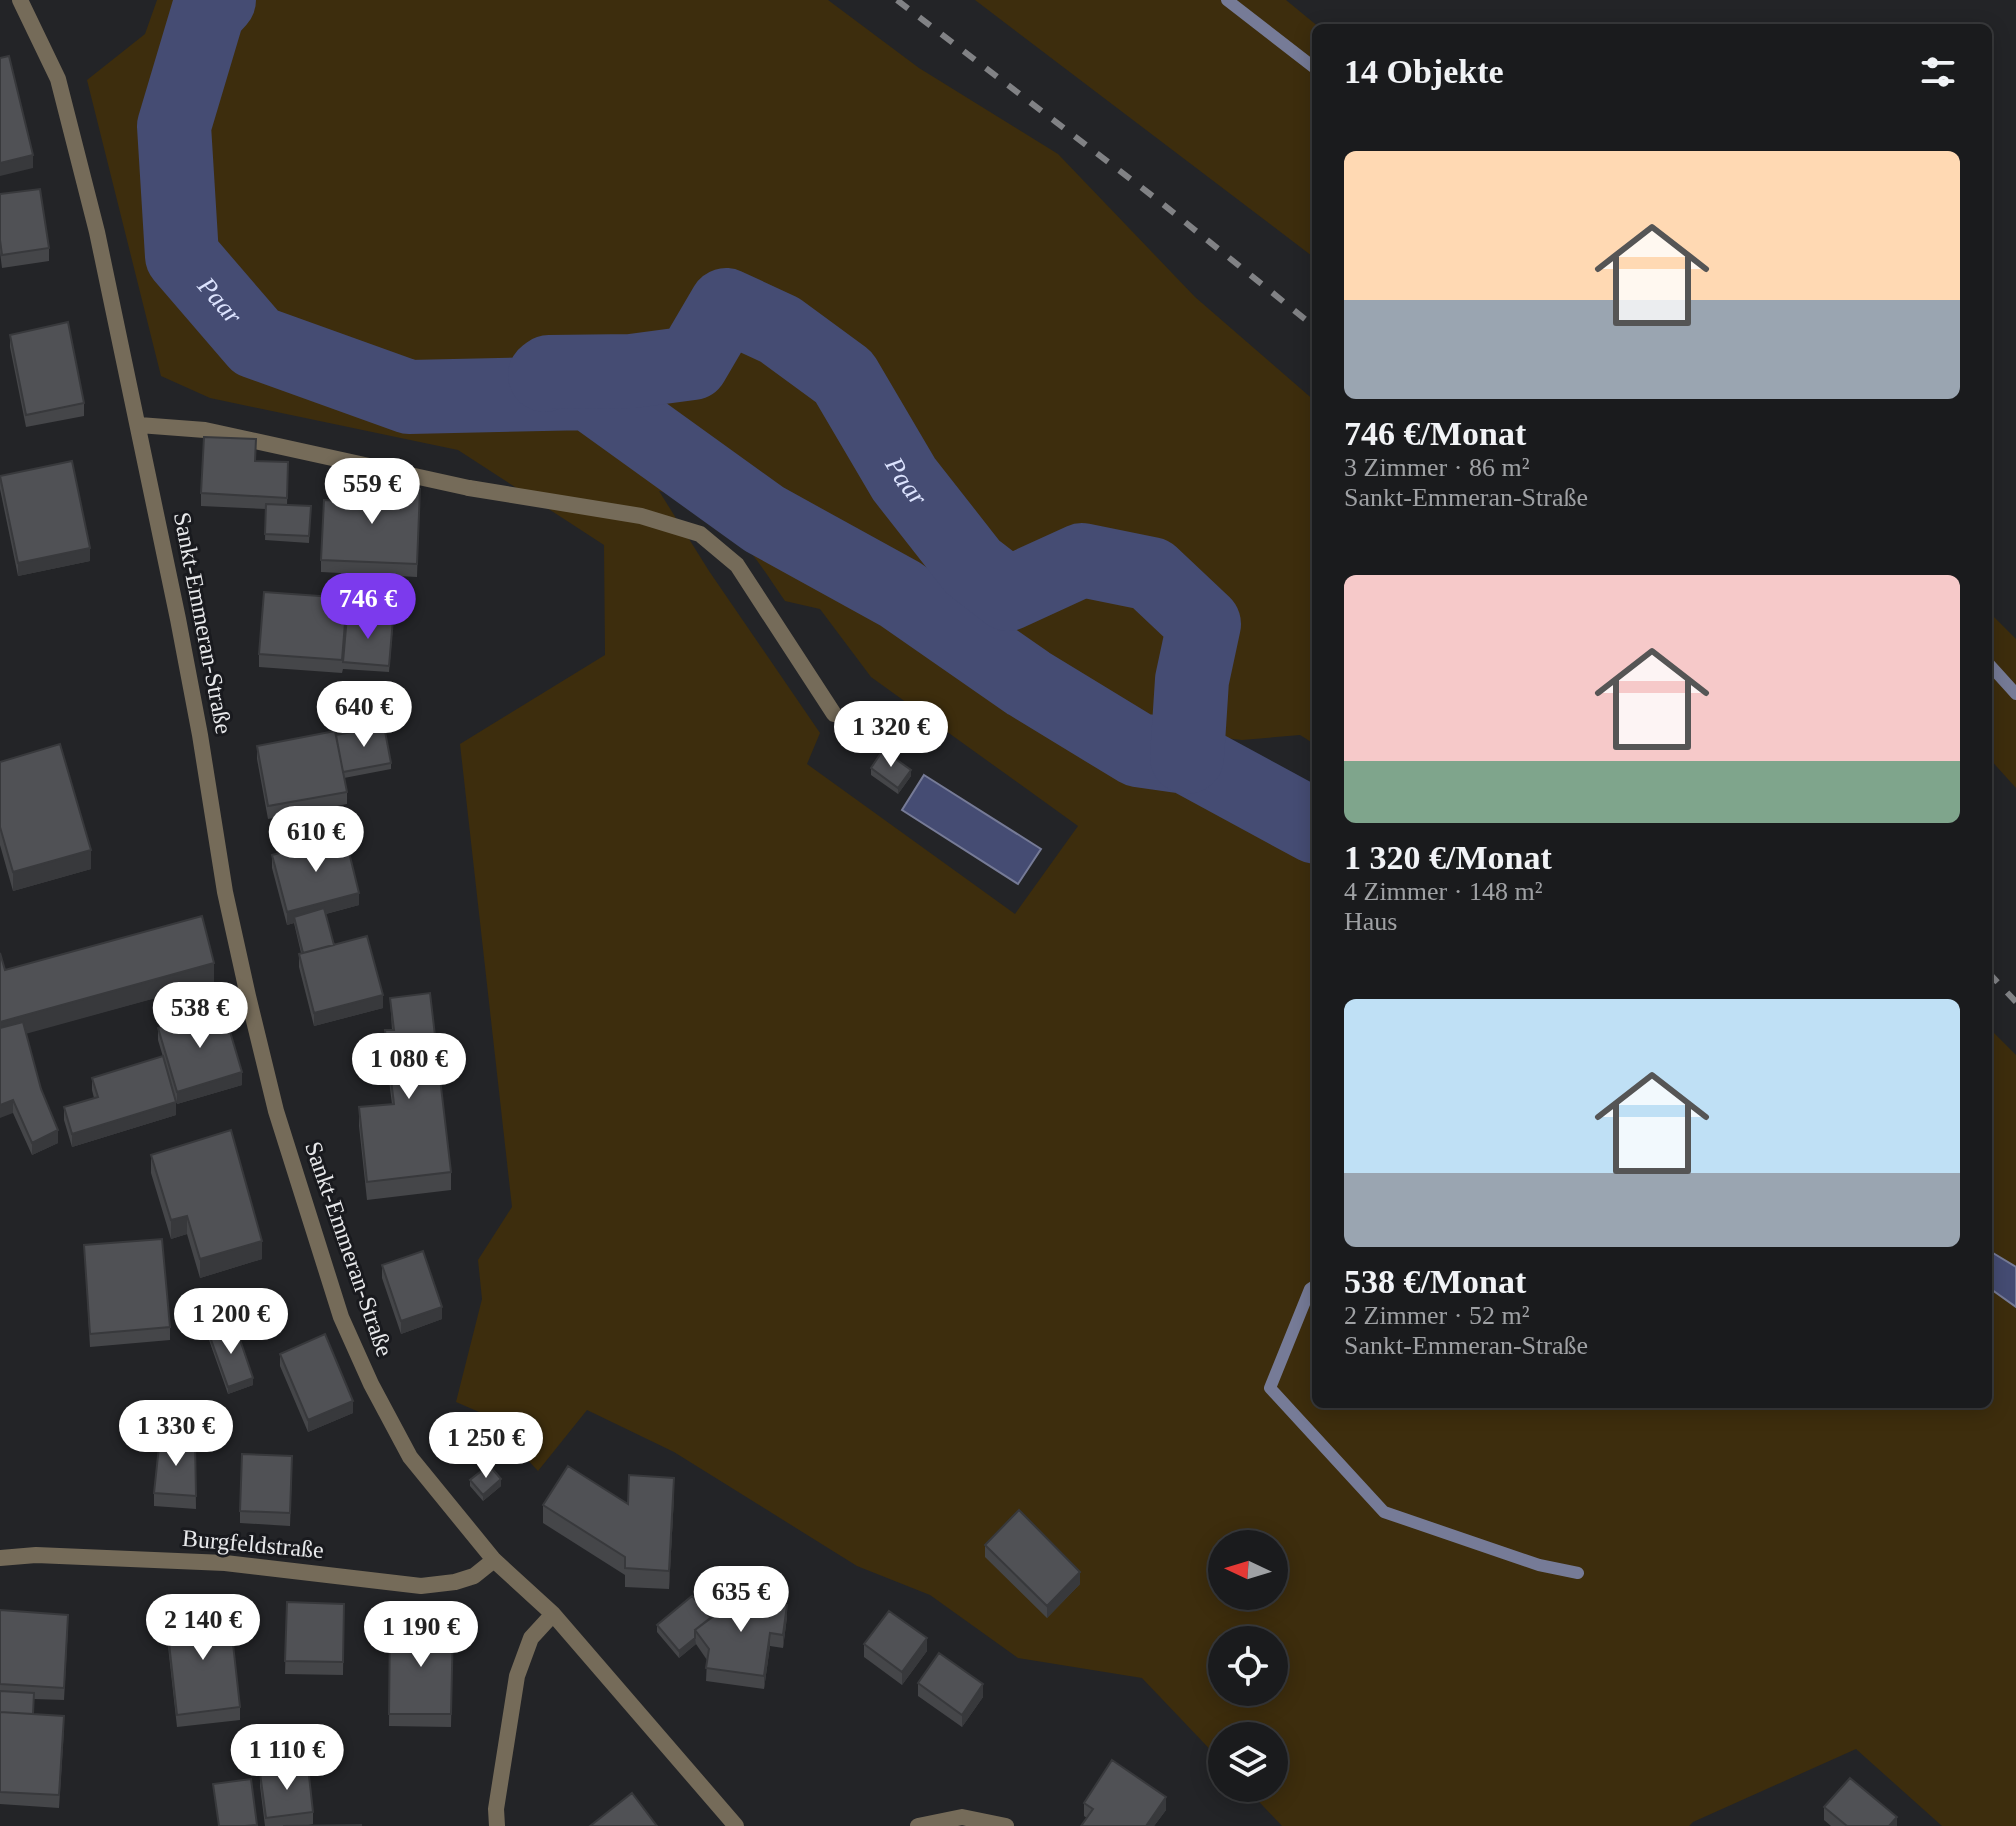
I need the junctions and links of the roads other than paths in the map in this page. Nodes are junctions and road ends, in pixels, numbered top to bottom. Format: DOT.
graph roads {
  1 [pos="20,0"];
  2 [pos="139,425"];
  3 [pos="834,714"];
  4 [pos="0,1558"];
  5 [pos="494,1560"];
  6 [pos="553,1614"];
  7 [pos="497,1826"];
  8 [pos="736,1826"];
  9 [pos="918,1826"];
  10 [pos="1006,1826"];
  1 -- 2 [label="street, Sankt-Emmeran-Straße"];
  2 -- 3 [label="street"];
  2 -- 5 [label="street, Sankt-Emmeran-Straße"];
  4 -- 5 [label="street, Burgfeldstraße"];
  5 -- 6 [label="street, Sankt-Emmeran-Straße"];
  6 -- 7 [label="street"];
  6 -- 8 [label="street, Sankt-Emmeran-Straße"];
  9 -- 10 [label="street"];
}
